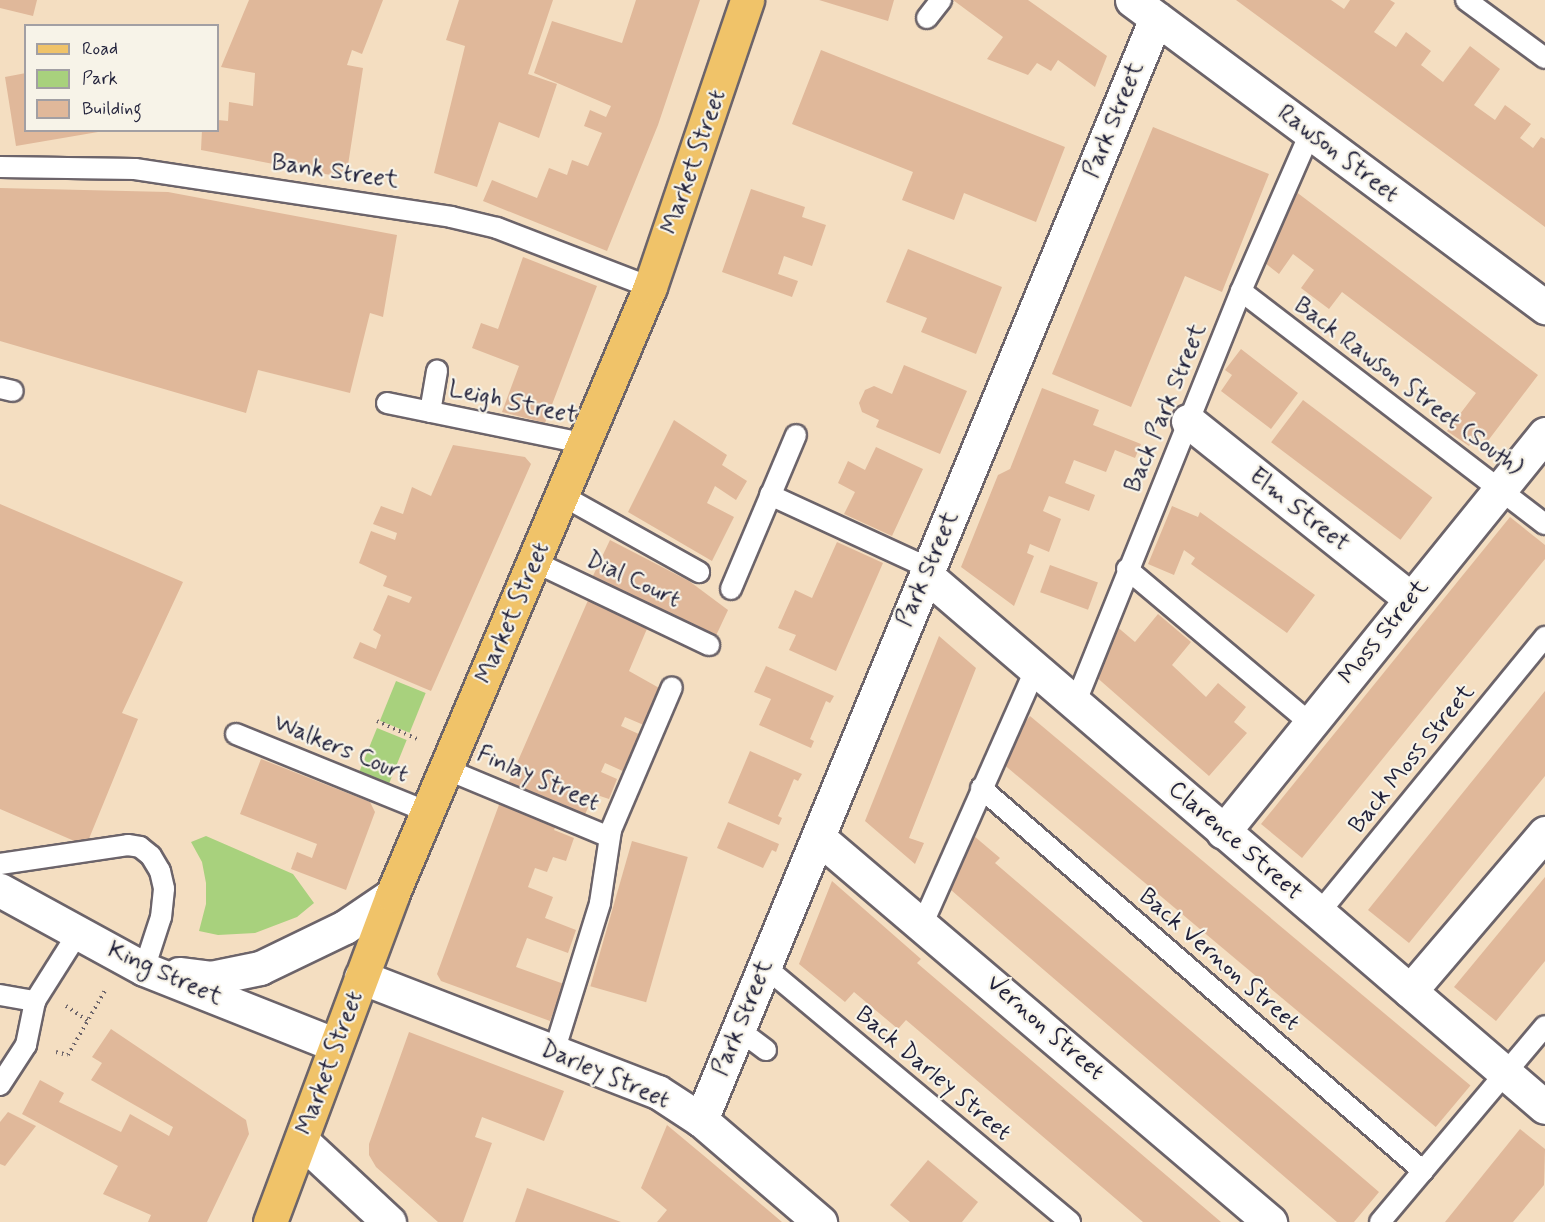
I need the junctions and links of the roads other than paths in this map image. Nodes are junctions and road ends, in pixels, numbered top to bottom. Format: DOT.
graph roads {
  1 [pos="747,0"];
  2 [pos="941,0"];
  3 [pos="1466,0"];
  4 [pos="1148,8"];
  5 [pos="927,18"];
  6 [pos="1545,58"];
  7 [pos="1310,133"];
  8 [pos="0,167"];
  9 [pos="650,287"];
  10 [pos="1241,291"];
  11 [pos="1545,307"];
  12 [pos="436,371"];
  13 [pos="387,403"];
  14 [pos="430,412"];
  15 [pos="1188,422"];
  16 [pos="1545,434"];
  17 [pos="795,435"];
  18 [pos="586,444"];
  19 [pos="1500,489"];
  20 [pos="770,495"];
  21 [pos="563,496"];
  22 [pos="1545,524"];
  23 [pos="535,562"];
  24 [pos="1127,569"];
  25 [pos="699,572"];
  26 [pos="927,572"];
  27 [pos="731,589"];
  28 [pos="1411,599"];
  29 [pos="1545,637"];
  30 [pos="709,645"];
  31 [pos="1035,670"];
  32 [pos="672,687"];
  33 [pos="1075,704"];
  34 [pos="1310,723"];
  35 [pos="236,734"];
  36 [pos="446,769"];
  37 [pos="981,788"];
  38 [pos="428,812"];
  39 [pos="1223,832"];
  40 [pos="1545,833"];
  41 [pos="609,837"];
  42 [pos="818,837"];
  43 [pos="0,864"];
  44 [pos="0,890"];
  45 [pos="392,895"];
  46 [pos="1319,913"];
  47 [pos="923,923"];
  48 [pos="78,933"];
  49 [pos="133,964"];
  50 [pos="764,966"];
  51 [pos="361,977"];
  52 [pos="1410,991"];
  53 [pos="0,995"];
  54 [pos="35,1001"];
  55 [pos="1545,1026"];
  56 [pos="738,1029"];
  57 [pos="336,1045"];
  58 [pos="766,1050"];
  59 [pos="554,1052"];
  60 [pos="1506,1073"];
  61 [pos="0,1085"];
  62 [pos="1545,1107"];
  63 [pos="701,1120"];
  64 [pos="302,1141"];
  65 [pos="1423,1171"];
  66 [pos="270,1222"];
  67 [pos="389,1222"];
  68 [pos="820,1222"];
  69 [pos="1070,1222"];
  70 [pos="1270,1222"];
  71 [pos="1380,1222"];
  1 -- 9 [label="main road, Market Street"];
  2 -- 5 [label="lane"];
  3 -- 6 [label="lane"];
  4 -- 7 [label="street, Rawson Street"];
  4 -- 26 [label="street, Park Street"];
  7 -- 10 [label="lane, Back Park Street"];
  7 -- 11 [label="street, Rawson Street"];
  8 -- 9 [label="lane, Bank Street"];
  9 -- 18 [label="main road, Market Street"];
  10 -- 15 [label="lane, Back Park Street"];
  10 -- 19 [label="lane, Back Rawson Street (South)"];
  12 -- 14 [label="lane, Leigh Street"];
  13 -- 14 [label="lane, Leigh Street"];
  14 -- 18 [label="lane, Leigh Street"];
  15 -- 24 [label="lane, Back Park Street"];
  15 -- 28 [label="street, Elm Street"];
  16 -- 19 [label="street, Moss Street"];
  17 -- 20 [label="lane"];
  18 -- 21 [label="main road, Market Street"];
  19 -- 22 [label="lane, Back Rawson Street (South)"];
  19 -- 28 [label="street, Moss Street"];
  20 -- 26 [label="lane"];
  20 -- 27 [label="lane"];
  21 -- 23 [label="main road, Market Street"];
  21 -- 25 [label="lane"];
  23 -- 30 [label="lane, Dial Court"];
  23 -- 36 [label="main road, Market Street"];
  24 -- 33 [label="lane, Back Park Street"];
  24 -- 34 [label="lane"];
  26 -- 31 [label="street, Clarence Street"];
  26 -- 42 [label="street, Park Street"];
  28 -- 34 [label="street, Moss Street"];
  29 -- 46 [label="lane, Back Moss Street"];
  31 -- 33 [label="street, Clarence Street"];
  31 -- 37 [label="lane"];
  32 -- 41 [label="lane"];
  33 -- 39 [label="street, Clarence Street"];
  34 -- 39 [label="street, Moss Street"];
  35 -- 38 [label="lane, Walkers Court"];
  36 -- 38 [label="main road, Market Street"];
  36 -- 41 [label="lane, Finlay Street"];
  37 -- 47 [label="lane"];
  37 -- 65 [label="lane, Back Vernon Street"];
  38 -- 45 [label="main road, Market Street"];
  39 -- 46 [label="street, Clarence Street"];
  40 -- 52 [label="street"];
  41 -- 59 [label="lane"];
  42 -- 47 [label="street, Vernon Street"];
  42 -- 50 [label="street, Park Street"];
  43 -- 49 [label="lane"];
  44 -- 48 [label="street, King Street"];
  45 -- 49 [label="street"];
  45 -- 51 [label="main road, Market Street"];
  46 -- 52 [label="street, Clarence Street"];
  47 -- 70 [label="street, Vernon Street"];
  48 -- 49 [label="street, King Street"];
  48 -- 54 [label="lane"];
  49 -- 57 [label="street, King Street"];
  50 -- 56 [label="street, Park Street"];
  50 -- 69 [label="lane, Back Darley Street"];
  51 -- 57 [label="main road, Market Street"];
  51 -- 59 [label="street, Darley Street"];
  52 -- 60 [label="street, Clarence Street"];
  53 -- 54 [label="lane"];
  54 -- 61 [label="lane"];
  55 -- 60 [label="lane"];
  56 -- 58 [label="lane"];
  56 -- 63 [label="street, Park Street"];
  57 -- 64 [label="main road, Market Street"];
  59 -- 63 [label="street, Darley Street"];
  60 -- 62 [label="street, Clarence Street"];
  60 -- 65 [label="lane"];
  63 -- 68 [label="street, Darley Street"];
  64 -- 66 [label="main road, Market Street"];
  64 -- 67 [label="street"];
  65 -- 71 [label="lane"];
}
